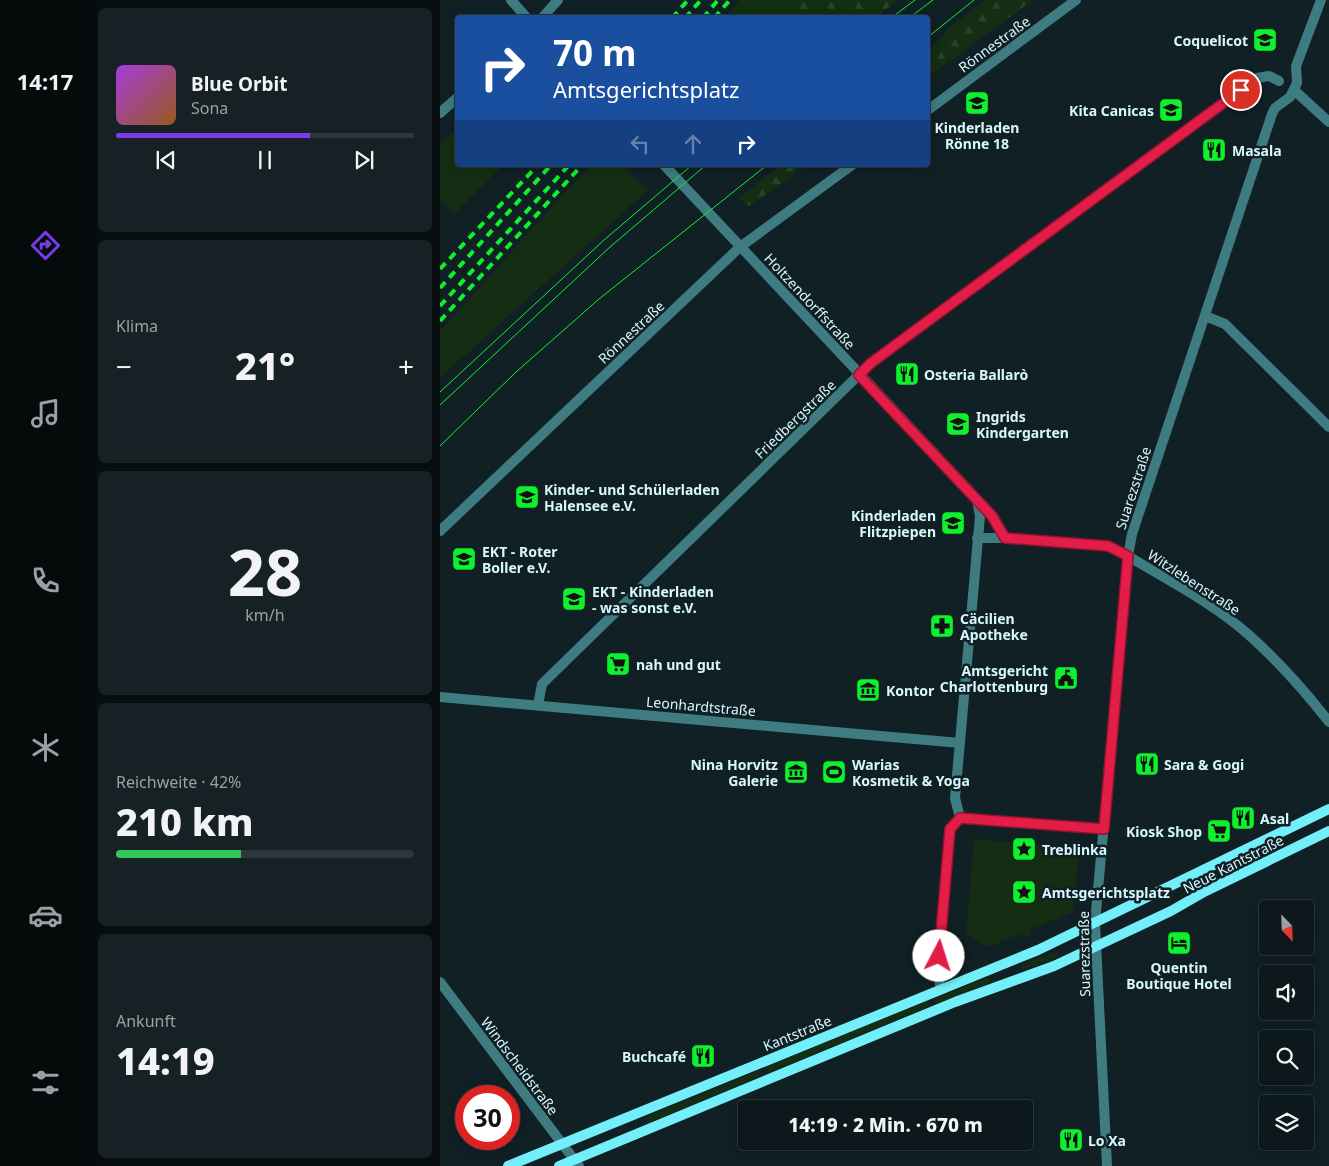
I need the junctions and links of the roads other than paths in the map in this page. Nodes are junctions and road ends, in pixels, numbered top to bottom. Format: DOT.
graph roads {
  1 [pos="511,0"];
  2 [pos="558,0"];
  3 [pos="1076,0"];
  4 [pos="1321,0"];
  5 [pos="524,15"];
  6 [pos="545,15"];
  7 [pos="1279,81"];
  8 [pos="1294,90"];
  9 [pos="455,100"];
  10 [pos="930,109"];
  11 [pos="440,113"];
  12 [pos="1329,122"];
  13 [pos="666,167"];
  14 [pos="849,167"];
  15 [pos="740,247"];
  16 [pos="1205,316"];
  17 [pos="859,375"];
  18 [pos="1329,427"];
  19 [pos="977,500"];
  20 [pos="440,531"];
  21 [pos="977,538"];
  22 [pos="1005,538"];
  23 [pos="1128,556"];
  24 [pos="440,697"];
  25 [pos="538,705"];
  26 [pos="1329,722"];
  27 [pos="960,743"];
  28 [pos="1329,808"];
  29 [pos="958,814"];
  30 [pos="1104,829"];
  31 [pos="1329,831"];
  32 [pos="1095,923"];
  33 [pos="1096,948"];
  34 [pos="440,982"];
  35 [pos="941,989"];
  36 [pos="562,1144"];
  37 [pos="577,1163"];
  38 [pos="508,1166"];
  39 [pos="559,1166"];
  40 [pos="1107,1166"];
  1 -- 5 [label="street"];
  2 -- 6 [label="street"];
  3 -- 10 [label="street, Rönnestraße"];
  4 -- 8 [label="street"];
  7 -- 17 [label="street, Friedbergstraße"];
  8 -- 12 [label="street"];
  8 -- 16 [label="street, Suarezstraße"];
  9 -- 11 [label="street"];
  13 -- 15 [label="street, Holtzendorffstraße"];
  14 -- 15 [label="street, Rönnestraße"];
  15 -- 17 [label="street, Holtzendorffstraße"];
  15 -- 20 [label="street, Rönnestraße"];
  16 -- 18 [label="street"];
  16 -- 23 [label="street, Suarezstraße"];
  17 -- 19 [label="street, Holtzendorffstraße"];
  17 -- 25 [label="street, Friedbergstraße"];
  19 -- 21 [label="street"];
  19 -- 22 [label="street, Holtzendorffstraße"];
  21 -- 22 [label="street, Witzlebenstraße"];
  21 -- 27 [label="street"];
  22 -- 23 [label="street, Witzlebenstraße"];
  23 -- 26 [label="street, Witzlebenstraße"];
  23 -- 30 [label="street, Suarezstraße"];
  24 -- 25 [label="street, Leonhardtstraße"];
  25 -- 27 [label="street, Leonhardtstraße"];
  27 -- 29 [label="street"];
  28 -- 32 [label="main road, Neue Kantstraße"];
  29 -- 30 [label="street"];
  29 -- 35 [label="street"];
  30 -- 32 [label="street, Suarezstraße"];
  31 -- 33 [label="main road, Neue Kantstraße"];
  32 -- 33 [label="street, Suarezstraße"];
  32 -- 35 [label="main road, Kantstraße"];
  33 -- 37 [label="main road"];
  33 -- 40 [label="street, Suarezstraße"];
  34 -- 36 [label="street, Windscheidstraße"];
  35 -- 36 [label="main road, Kantstraße"];
  36 -- 37 [label="street, Windscheidstraße"];
  36 -- 38 [label="main road, Kantstraße"];
  37 -- 39 [label="main road"];
}
